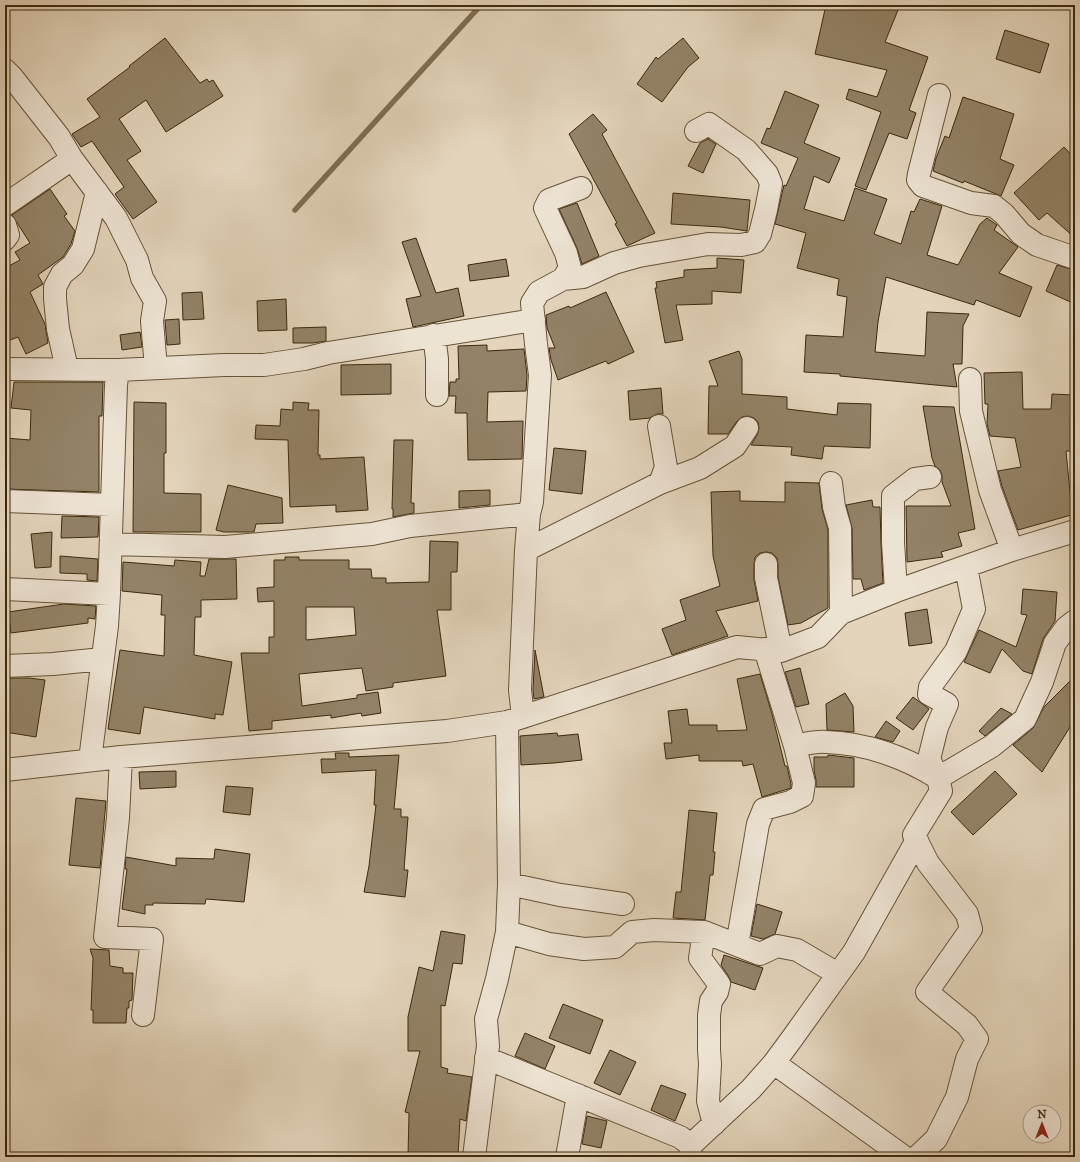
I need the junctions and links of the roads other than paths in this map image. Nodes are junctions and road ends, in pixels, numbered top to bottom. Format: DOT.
graph roads {
  1 [pos="5,70"];
  2 [pos="939,95"];
  3 [pos="696,131"];
  4 [pos="72,158"];
  5 [pos="581,188"];
  6 [pos="97,192"];
  7 [pos="5,205"];
  8 [pos="5,225"];
  9 [pos="5,238"];
  10 [pos="1075,258"];
  11 [pos="563,279"];
  12 [pos="534,320"];
  13 [pos="434,336"];
  14 [pos="156,368"];
  15 [pos="5,369"];
  16 [pos="66,370"];
  17 [pos="118,370"];
  18 [pos="970,379"];
  19 [pos="437,395"];
  20 [pos="659,426"];
  21 [pos="747,428"];
  22 [pos="930,477"];
  23 [pos="660,482"];
  24 [pos="831,483"];
  25 [pos="5,500"];
  26 [pos="112,505"];
  27 [pos="529,514"];
  28 [pos="1075,531"];
  29 [pos="111,544"];
  30 [pos="526,550"];
  31 [pos="1012,550"];
  32 [pos="766,564"];
  33 [pos="966,567"];
  34 [pos="5,589"];
  35 [pos="896,591"];
  36 [pos="109,594"];
  37 [pos="841,613"];
  38 [pos="1075,622"];
  39 [pos="773,650"];
  40 [pos="102,659"];
  41 [pos="6,662"];
  42 [pos="515,719"];
  43 [pos="795,746"];
  44 [pos="121,757"];
  45 [pos="90,760"];
  46 [pos="5,770"];
  47 [pos="938,778"];
  48 [pos="917,840"];
  49 [pos="510,884"];
  50 [pos="623,904"];
  51 [pos="507,932"];
  52 [pos="704,932"];
  53 [pos="737,944"];
  54 [pos="838,974"];
  55 [pos="143,1015"];
  56 [pos="486,1058"];
  57 [pos="774,1063"];
  58 [pos="578,1095"];
  59 [pos="714,1124"];
  60 [pos="691,1151"];
  61 [pos="474,1157"];
  62 [pos="567,1157"];
  63 [pos="904,1157"];
  64 [pos="917,1157"];
  1 -- 4 [label="street"];
  2 -- 10 [label="street"];
  3 -- 11 [label="street"];
  4 -- 6 [label="street"];
  4 -- 7 [label="street"];
  5 -- 11 [label="street"];
  6 -- 14 [label="street"];
  6 -- 16 [label="street"];
  8 -- 9 [label="street"];
  11 -- 12 [label="street"];
  12 -- 13 [label="street"];
  12 -- 27 [label="street"];
  13 -- 14 [label="street"];
  13 -- 19 [label="street"];
  14 -- 17 [label="street"];
  15 -- 16 [label="street"];
  16 -- 17 [label="street"];
  17 -- 26 [label="street"];
  18 -- 31 [label="street"];
  20 -- 23 [label="street"];
  21 -- 23 [label="street"];
  22 -- 35 [label="street"];
  23 -- 30 [label="street"];
  24 -- 37 [label="street"];
  25 -- 26 [label="street"];
  26 -- 29 [label="street"];
  27 -- 29 [label="street"];
  27 -- 30 [label="street"];
  28 -- 31 [label="street"];
  29 -- 36 [label="street"];
  30 -- 42 [label="street"];
  31 -- 33 [label="street"];
  32 -- 39 [label="street"];
  33 -- 35 [label="street"];
  33 -- 47 [label="street"];
  34 -- 36 [label="street"];
  35 -- 37 [label="street"];
  36 -- 40 [label="street"];
  37 -- 39 [label="street"];
  38 -- 47 [label="street"];
  39 -- 42 [label="street"];
  39 -- 43 [label="street"];
  40 -- 41 [label="street"];
  40 -- 45 [label="street"];
  42 -- 44 [label="street"];
  42 -- 49 [label="street"];
  43 -- 47 [label="street"];
  43 -- 53 [label="street"];
  44 -- 45 [label="street"];
  44 -- 55 [label="street"];
  45 -- 46 [label="street"];
  47 -- 48 [label="street"];
  48 -- 54 [label="street"];
  48 -- 64 [label="street"];
  49 -- 50 [label="street"];
  49 -- 51 [label="street"];
  51 -- 52 [label="street"];
  51 -- 56 [label="street"];
  52 -- 53 [label="street"];
  52 -- 59 [label="street"];
  53 -- 54 [label="street"];
  54 -- 57 [label="street"];
  56 -- 58 [label="street"];
  56 -- 61 [label="street"];
  57 -- 59 [label="street"];
  57 -- 63 [label="street"];
  58 -- 60 [label="street"];
  58 -- 62 [label="street"];
  59 -- 60 [label="street"];
}
